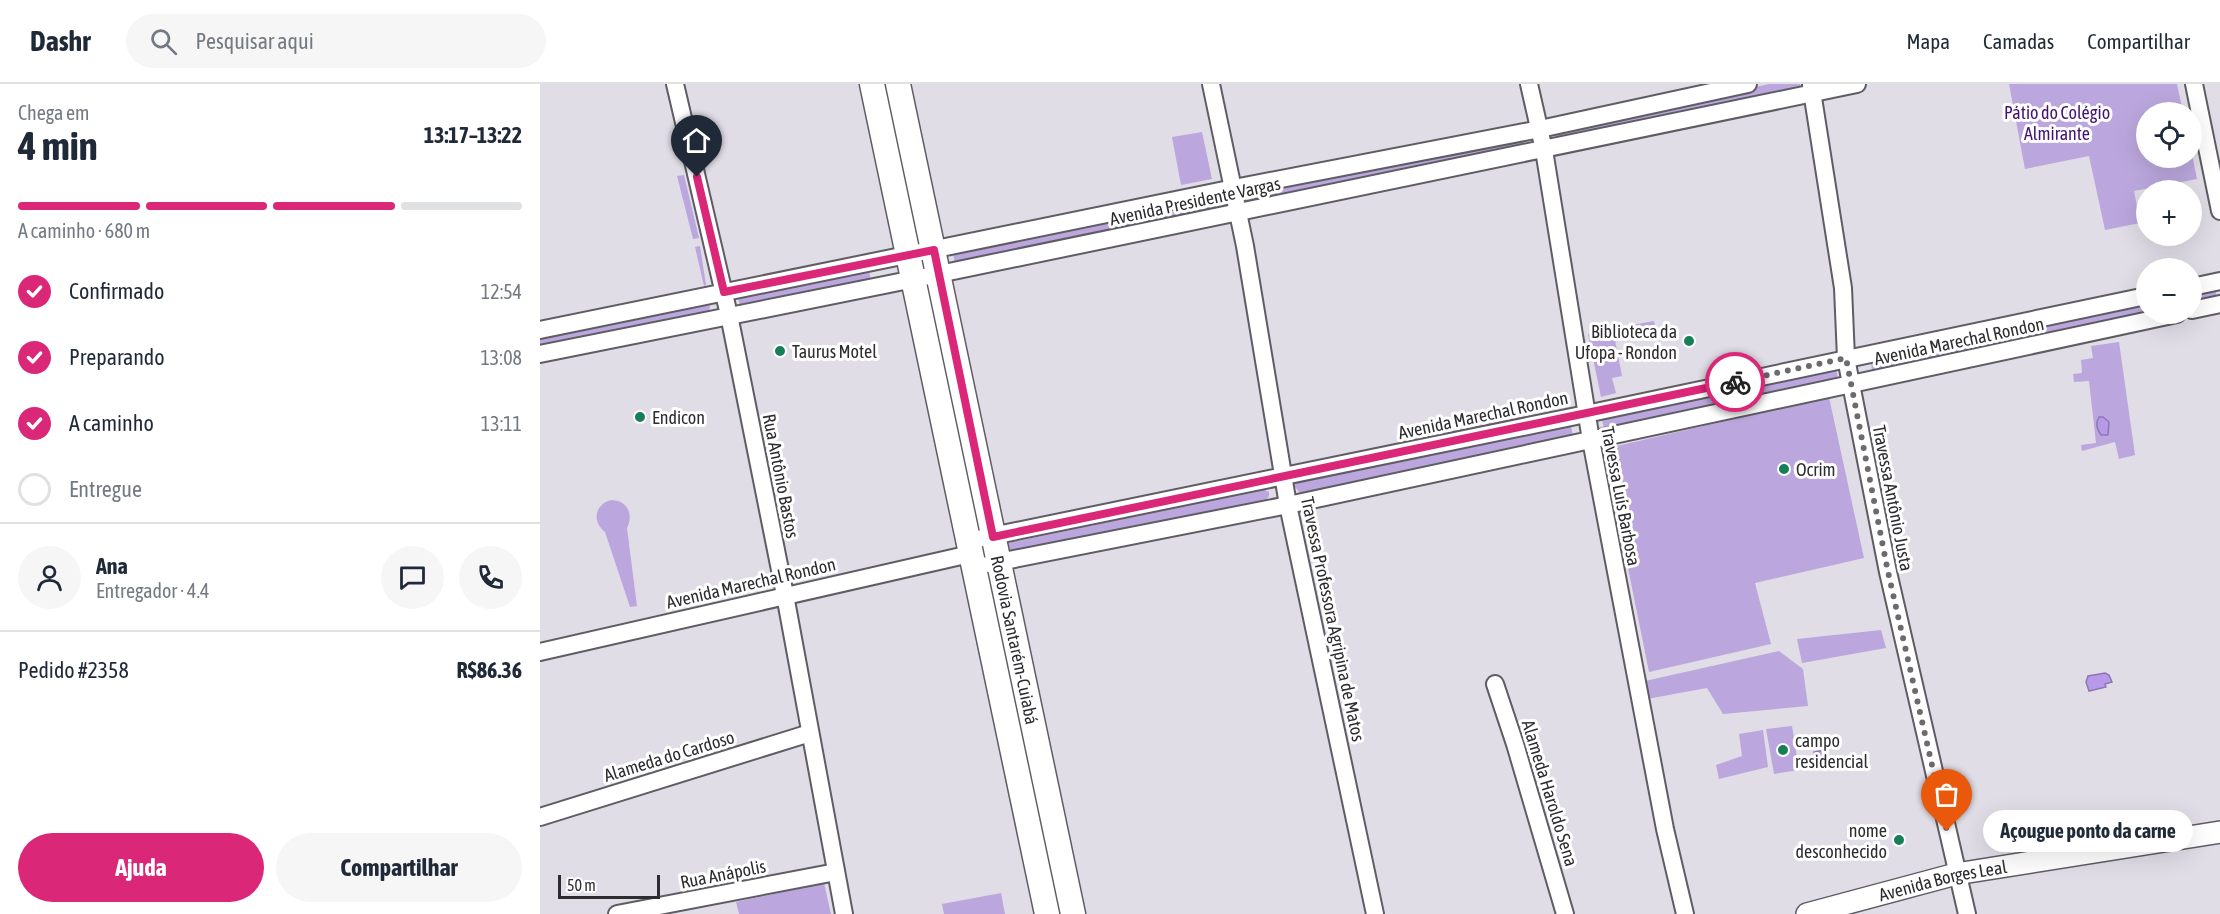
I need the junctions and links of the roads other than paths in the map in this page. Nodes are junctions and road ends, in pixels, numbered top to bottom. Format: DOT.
graph roads {
  1 [pos="675,84"];
  2 [pos="872,84"];
  3 [pos="898,84"];
  4 [pos="1211,84"];
  5 [pos="1529,84"];
  6 [pos="1748,84"];
  7 [pos="1857,84"];
  8 [pos="2194,84"];
  9 [pos="1812,89"];
  10 [pos="1540,129"];
  11 [pos="1544,150"];
  12 [pos="1234,188"];
  13 [pos="2220,211"];
  14 [pos="1238,212"];
  15 [pos="934,250"];
  16 [pos="911,267"];
  17 [pos="939,274"];
  18 [pos="2220,281"];
  19 [pos="2202,285"];
  20 [pos="724,292"];
  21 [pos="2136,298"];
  22 [pos="2220,304"];
  23 [pos="2202,308"];
  24 [pos="729,315"];
  25 [pos="2136,323"];
  26 [pos="540,330"];
  27 [pos="540,354"];
  28 [pos="1846,358"];
  29 [pos="1851,384"];
  30 [pos="1586,414"];
  31 [pos="1591,440"];
  32 [pos="1283,477"];
  33 [pos="1288,505"];
  34 [pos="993,537"];
  35 [pos="970,554"];
  36 [pos="999,563"];
  37 [pos="785,595"];
  38 [pos="540,652"];
  39 [pos="1495,684"];
  40 [pos="810,733"];
  41 [pos="540,817"];
  42 [pos="2220,832"];
  43 [pos="836,872"];
  44 [pos="1956,874"];
  45 [pos="617,914"];
  46 [pos="844,914"];
  47 [pos="1047,914"];
  48 [pos="1073,914"];
  49 [pos="1375,914"];
  50 [pos="1565,914"];
  51 [pos="1685,914"];
  52 [pos="1808,914"];
  53 [pos="1967,914"];
  1 -- 20 [label="street, Rua Antônio Bastos"];
  2 -- 16 [label="highway, Rodovia Santarém-Cuiabá"];
  3 -- 15 [label="highway, Rodovia Santarém-Cuiabá"];
  4 -- 12 [label="street, Travessa Professora Agripina de Matos"];
  5 -- 10 [label="street, Travessa Luís Barbosa"];
  6 -- 10 [label="street, Avenida Presidente Vargas"];
  7 -- 9 [label="street, Avenida Presidente Vargas"];
  8 -- 13 [label="street"];
  9 -- 11 [label="street, Avenida Presidente Vargas"];
  9 -- 28 [label="street, Travessa Antônio Justa"];
  10 -- 11 [label="street, Travessa Luís Barbosa"];
  10 -- 12 [label="street, Avenida Presidente Vargas"];
  11 -- 14 [label="street, Avenida Presidente Vargas"];
  11 -- 30 [label="street, Travessa Luís Barbosa"];
  12 -- 14 [label="street, Travessa Professora Agripina de Matos"];
  12 -- 15 [label="street, Avenida Presidente Vargas"];
  14 -- 17 [label="street, Avenida Presidente Vargas"];
  14 -- 32 [label="street, Travessa Professora Agripina de Matos"];
  15 -- 16 [label="street, Avenida Presidente Vargas"];
  15 -- 17 [label="highway, Rodovia Santarém-Cuiabá"];
  16 -- 17 [label="street, Avenida Presidente Vargas"];
  16 -- 20 [label="street, Avenida Presidente Vargas"];
  16 -- 24 [label="street, Avenida Presidente Vargas"];
  16 -- 35 [label="highway, Rodovia Santarém-Cuiabá"];
  17 -- 34 [label="highway, Rodovia Santarém-Cuiabá"];
  18 -- 19 [label="street"];
  20 -- 24 [label="street, Rua Antônio Bastos"];
  20 -- 26 [label="street, Avenida Presidente Vargas"];
  21 -- 28 [label="street, Avenida Marechal Rondon"];
  22 -- 23 [label="street"];
  24 -- 27 [label="street, Avenida Presidente Vargas"];
  24 -- 37 [label="street, Rua Antônio Bastos"];
  25 -- 29 [label="street, Avenida Marechal Rondon"];
  28 -- 29 [label="street, Travessa Antônio Justa"];
  28 -- 30 [label="street, Avenida Marechal Rondon"];
  29 -- 31 [label="street, Avenida Marechal Rondon"];
  29 -- 44 [label="street, Travessa Antônio Justa"];
  30 -- 31 [label="street, Travessa Luís Barbosa"];
  30 -- 32 [label="street, Avenida Marechal Rondon"];
  31 -- 33 [label="street, Avenida Marechal Rondon"];
  31 -- 51 [label="street, Travessa Luís Barbosa"];
  32 -- 33 [label="street, Travessa Professora Agripina de Matos"];
  32 -- 34 [label="street, Avenida Marechal Rondon"];
  33 -- 36 [label="street, Avenida Marechal Rondon"];
  33 -- 49 [label="street, Travessa Professora Agripina de Matos"];
  34 -- 35 [label="street, Avenida Marechal Rondon"];
  34 -- 36 [label="highway, Rodovia Santarém-Cuiabá"];
  35 -- 36 [label="street, Avenida Marechal Rondon"];
  35 -- 37 [label="street, Avenida Marechal Rondon"];
  35 -- 47 [label="highway, Rodovia Santarém-Cuiabá"];
  36 -- 48 [label="highway, Rodovia Santarém-Cuiabá"];
  37 -- 38 [label="street, Avenida Marechal Rondon"];
  37 -- 40 [label="street, Rua Antônio Bastos"];
  39 -- 50 [label="street, Alameda Haroldo Sena"];
  40 -- 41 [label="street, Alameda do Cardoso"];
  40 -- 43 [label="street, Rua Antônio Bastos"];
  42 -- 44 [label="main road, Avenida Borges Leal"];
  43 -- 45 [label="street, Rua Anápolis"];
  43 -- 46 [label="street, Rua Antônio Bastos"];
  44 -- 52 [label="main road, Avenida Borges Leal"];
  44 -- 53 [label="street, Travessa Antônio Justa"];
}
